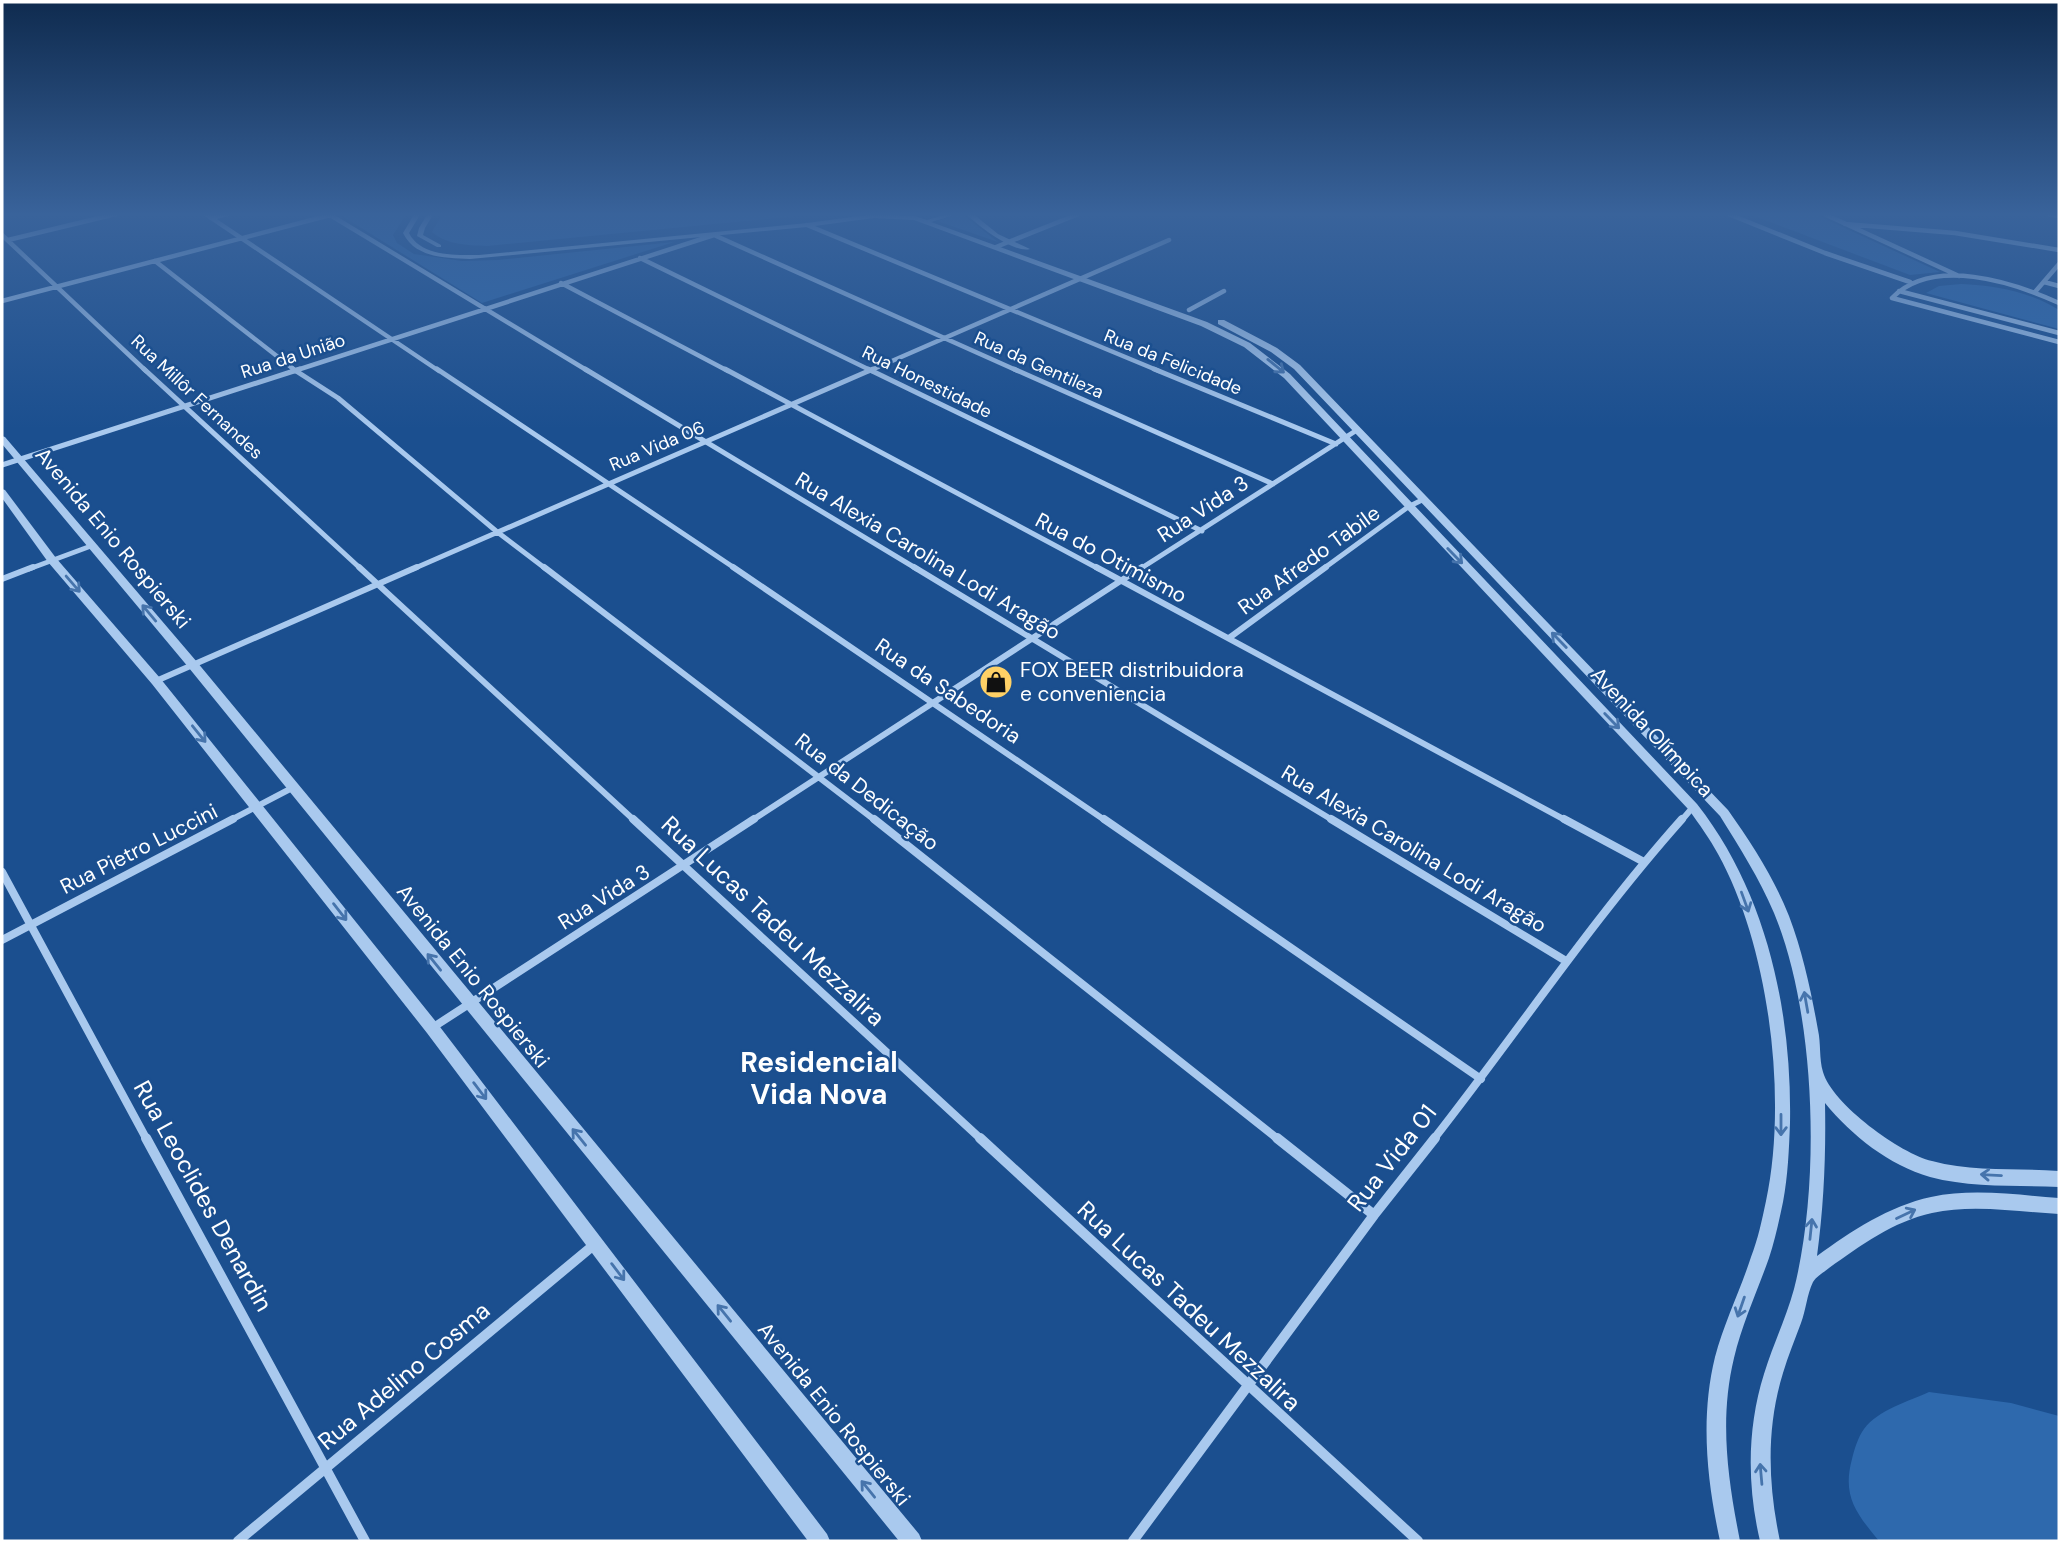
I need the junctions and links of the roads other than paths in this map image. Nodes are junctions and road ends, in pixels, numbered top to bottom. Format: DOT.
graph roads {
  1 [pos="62,285"];
  2 [pos="186,285"];
  3 [pos="312,285"];
  4 [pos="442,285"];
  5 [pos="555,285"];
  6 [pos="565,285"];
  7 [pos="695,285"];
  8 [pos="825,285"];
  9 [pos="949,285"];
  10 [pos="1065,285"];
  11 [pos="1107,285"];
  12 [pos="1113,285"];
  13 [pos="1906,285"];
  14 [pos="1999,285"];
  15 [pos="2041,285"];
  16 [pos="58,286"];
  17 [pos="1224,291"];
  18 [pos="1899,291"];
  19 [pos="2035,292"];
  20 [pos="2059,295"];
  21 [pos="2,301"];
  22 [pos="2058,302"];
  23 [pos="482,309"];
  24 [pos="1008,310"];
  25 [pos="1189,310"];
  26 [pos="2059,333"];
  27 [pos="393,338"];
  28 [pos="944,338"];
  29 [pos="2059,342"];
  30 [pos="295,370"];
  31 [pos="870,370"];
  32 [pos="790,403"];
  33 [pos="184,406"];
  34 [pos="1357,430"];
  35 [pos="1345,438"];
  36 [pos="2,439"];
  37 [pos="704,442"];
  38 [pos="1336,444"];
  39 [pos="18,460"];
  40 [pos="2,465"];
  41 [pos="605,483"];
  42 [pos="1273,484"];
  43 [pos="2,492"];
  44 [pos="1423,499"];
  45 [pos="287,500"];
  46 [pos="1408,507"];
  47 [pos="496,531"];
  48 [pos="1202,531"];
  49 [pos="91,545"];
  50 [pos="52,560"];
  51 [pos="2,579"];
  52 [pos="1122,582"];
  53 [pos="379,583"];
  54 [pos="1229,638"];
  55 [pos="1034,639"];
  56 [pos="193,665"];
  57 [pos="156,681"];
  58 [pos="934,702"];
  59 [pos="818,775"];
  60 [pos="292,788"];
  61 [pos="257,807"];
  62 [pos="1693,807"];
  63 [pos="1644,862"];
  64 [pos="685,866"];
  65 [pos="2,872"];
  66 [pos="31,925"];
  67 [pos="2,940"];
  68 [pos="1566,961"];
  69 [pos="469,1004"];
  70 [pos="432,1028"];
  71 [pos="1816,1075"];
  72 [pos="1481,1079"];
  73 [pos="2059,1179"];
  74 [pos="2059,1206"];
  75 [pos="1374,1215"];
  76 [pos="596,1243"];
  77 [pos="1806,1275"];
  78 [pos="1247,1386"];
  79 [pos="327,1467"];
  80 [pos="238,1541"];
  81 [pos="365,1541"];
  82 [pos="820,1541"];
  83 [pos="912,1541"];
  84 [pos="1133,1541"];
  85 [pos="1418,1541"];
  86 [pos="1730,1541"];
  87 [pos="1770,1541"];
  1 -- 16 [label="street"];
  2 -- 30 [label="street, Rua da Dedicação"];
  3 -- 27 [label="street, Rua da Sabedoria"];
  4 -- 23 [label="street, Rua Alexia Carolina Lodi Aragão"];
  5 -- 23 [label="street, Rua da União"];
  6 -- 32 [label="street, Rua do Otimismo"];
  7 -- 31 [label="street, Rua Honestidade"];
  8 -- 28 [label="street, Rua da Gentileza"];
  9 -- 24 [label="street, Rua da Felicidade"];
  10 -- 24 [label="street, Rua Vida 06"];
  11 -- 35 [label="street, Avenida Olímpica, one-way"];
  12 -- 25 [label="street, Avenida Olímpica"];
  13 -- 18 [label="street"];
  14 -- 19 [label="street"];
  15 -- 19 [label="street"];
  16 -- 21 [label="street"];
  16 -- 33 [label="street, Rua Millôr Fernandes"];
  17 -- 25 [label="street"];
  18 -- 26 [label="street"];
  18 -- 29 [label="street"];
  19 -- 22 [label="street"];
  20 -- 22 [label="street"];
  23 -- 27 [label="street, Rua da União"];
  23 -- 37 [label="street, Rua Alexia Carolina Lodi Aragão"];
  24 -- 28 [label="street, Rua Vida 06"];
  24 -- 38 [label="street, Rua da Felicidade"];
  25 -- 34 [label="street, Avenida Olímpica"];
  27 -- 30 [label="street, Rua da União"];
  27 -- 41 [label="street, Rua da Sabedoria"];
  28 -- 31 [label="street, Rua Vida 06"];
  28 -- 42 [label="street, Rua da Gentileza"];
  30 -- 33 [label="street, Rua da União"];
  30 -- 47 [label="street, Rua da Dedicação"];
  31 -- 32 [label="street, Rua Vida 06"];
  31 -- 48 [label="street, Rua Honestidade"];
  32 -- 37 [label="street, Rua Vida 06"];
  32 -- 52 [label="street, Rua do Otimismo"];
  33 -- 39 [label="street, Rua da União"];
  33 -- 45 [label="street, Rua Millôr Fernandes"];
  34 -- 35 [label="street, Rua Vida 3"];
  34 -- 44 [label="street, Avenida Olímpica"];
  35 -- 38 [label="street, Rua Vida 3"];
  35 -- 46 [label="street, Avenida Olímpica"];
  36 -- 39 [label="street, Avenida Enio Rospierski"];
  37 -- 41 [label="street, Rua Vida 06"];
  37 -- 55 [label="street, Rua Alexia Carolina Lodi Aragão"];
  38 -- 42 [label="street, Rua Vida 3"];
  39 -- 40 [label="street, Rua da União"];
  39 -- 49 [label="street, Avenida Enio Rospierski"];
  41 -- 47 [label="street, Rua Vida 06"];
  41 -- 58 [label="street, Rua da Sabedoria"];
  42 -- 48 [label="street, Rua Vida 3"];
  43 -- 50 [label="street"];
  44 -- 46 [label="street, Rua Afredo Tabile"];
  71 -- 44 [label="street, Avenida Olímpica, one-way"];
  45 -- 53 [label="street, Rua Lucas Tadeu Mezzalira"];
  46 -- 54 [label="street, Rua Afredo Tabile"];
  46 -- 62 [label="street, Avenida Olímpica, one-way"];
  47 -- 53 [label="street, Rua Vida 06"];
  47 -- 59 [label="street, Rua da Dedicação"];
  48 -- 52 [label="street, Rua Vida 3"];
  49 -- 50 [label="street"];
  56 -- 49 [label="street, Avenida Enio Rospierski, one-way"];
  50 -- 51 [label="street"];
  50 -- 57 [label="street, one-way"];
  52 -- 54 [label="street, Rua do Otimismo"];
  52 -- 55 [label="street, Rua Vida 3"];
  53 -- 56 [label="street, Rua Vida 06"];
  53 -- 64 [label="street, Rua Lucas Tadeu Mezzalira"];
  54 -- 63 [label="street, Rua do Otimismo"];
  55 -- 58 [label="street, Rua Vida 3"];
  55 -- 68 [label="street, Rua Alexia Carolina Lodi Aragão"];
  56 -- 57 [label="street, Rua Vida 06"];
  56 -- 60 [label="street, Avenida Enio Rospierski"];
  57 -- 61 [label="street, one-way"];
  58 -- 59 [label="street, Rua Vida 3"];
  58 -- 72 [label="street, Rua da Sabedoria"];
  59 -- 64 [label="street, Rua Vida 3"];
  59 -- 75 [label="street, Rua da Dedicação"];
  60 -- 61 [label="street, Rua Pietro Luccini"];
  69 -- 60 [label="street, Avenida Enio Rospierski, one-way"];
  61 -- 66 [label="street, Rua Pietro Luccini"];
  61 -- 70 [label="street, one-way"];
  62 -- 63 [label="street, Rua Vida 01"];
  62 -- 86 [label="street, Avenida Olímpica, one-way"];
  63 -- 68 [label="street, Rua Vida 01"];
  64 -- 69 [label="street, Rua Vida 3"];
  64 -- 78 [label="street, Rua Lucas Tadeu Mezzalira"];
  65 -- 66 [label="street, Rua Leoclides Denardin"];
  66 -- 67 [label="street, Rua Pietro Luccini"];
  66 -- 79 [label="street, Rua Leoclides Denardin"];
  68 -- 72 [label="street, Rua Vida 01"];
  69 -- 70 [label="street, Rua Vida 3"];
  83 -- 69 [label="street, Avenida Enio Rospierski, one-way"];
  70 -- 76 [label="street, one-way"];
  73 -- 71 [label="street, Avenida Olímpica, one-way"];
  77 -- 71 [label="street, Avenida Olímpica, one-way"];
  72 -- 75 [label="street, Rua Vida 01"];
  77 -- 74 [label="street, one-way"];
  75 -- 78 [label="street, Rua Vida 01"];
  76 -- 79 [label="street, Rua Adelino Cosma"];
  76 -- 82 [label="street, one-way"];
  87 -- 77 [label="street, Avenida Olímpica, one-way"];
  78 -- 84 [label="street, Rua Vida 01"];
  78 -- 85 [label="street, Rua Lucas Tadeu Mezzalira"];
  79 -- 80 [label="street, Rua Adelino Cosma"];
  79 -- 81 [label="street, Rua Leoclides Denardin"];
}
